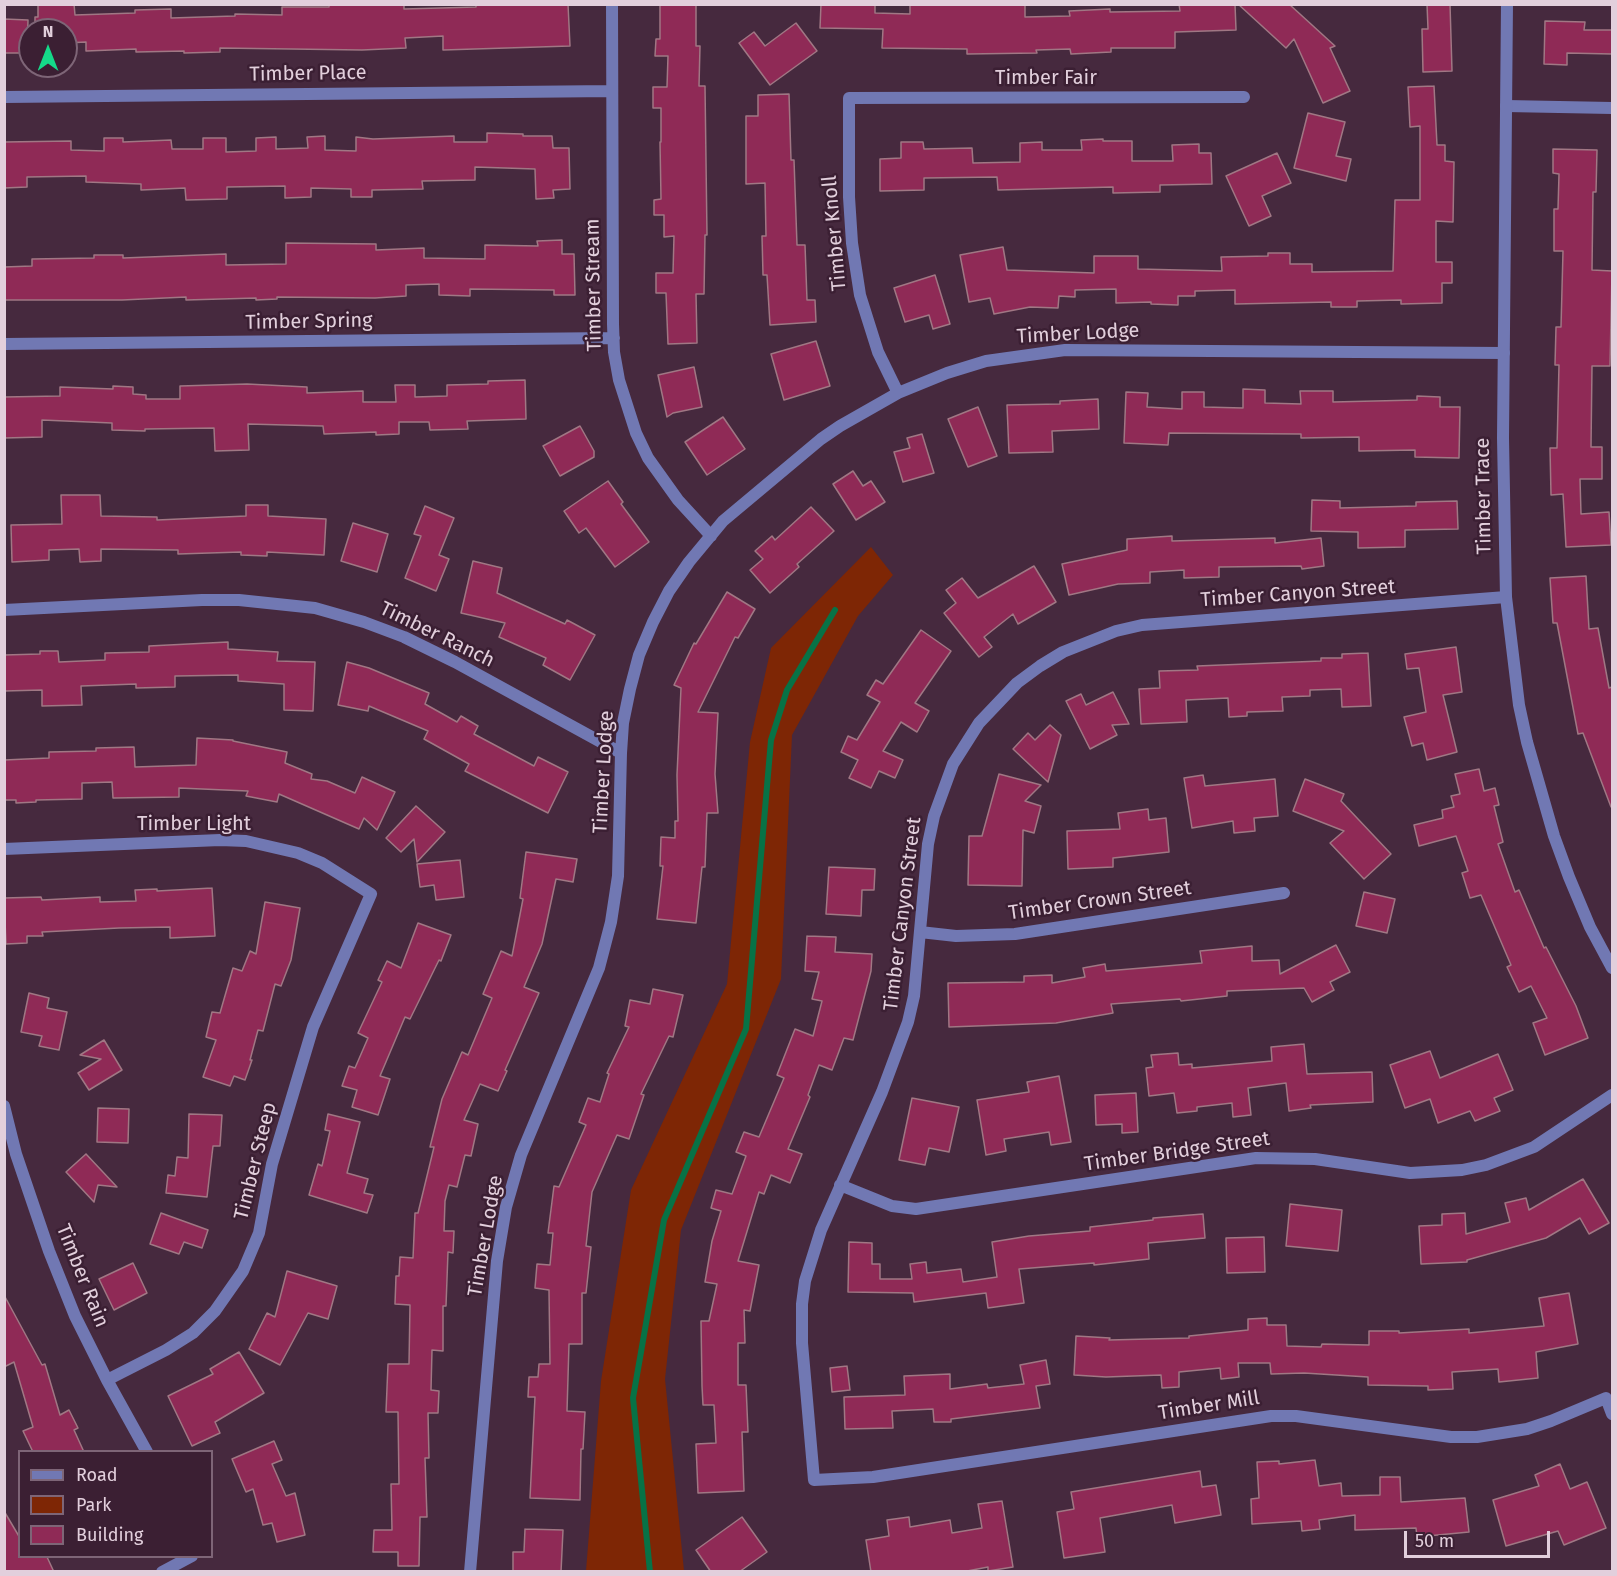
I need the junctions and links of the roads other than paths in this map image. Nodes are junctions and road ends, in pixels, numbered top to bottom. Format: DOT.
graph roads {
  1 [pos="612,4"];
  2 [pos="1507,4"];
  3 [pos="612,91"];
  4 [pos="4,97"];
  5 [pos="1244,97"];
  6 [pos="849,98"];
  7 [pos="1506,106"];
  8 [pos="1612,108"];
  9 [pos="614,338"];
  10 [pos="4,344"];
  11 [pos="1504,353"];
  12 [pos="898,393"];
  13 [pos="711,536"];
  14 [pos="1506,597"];
  15 [pos="4,610"];
  16 [pos="621,753"];
  17 [pos="4,849"];
  18 [pos="1284,892"];
  19 [pos="371,894"];
  20 [pos="920,932"];
  21 [pos="1612,968"];
  22 [pos="1612,1095"];
  23 [pos="4,1106"];
  24 [pos="840,1185"];
  25 [pos="107,1380"];
  26 [pos="1612,1414"];
  27 [pos="146,1450"];
  28 [pos="814,1480"];
  29 [pos="190,1558"];
  30 [pos="162,1572"];
  31 [pos="470,1572"];
  1 -- 3 [label="street, Timber Stream"];
  2 -- 7 [label="street, Timber Trace"];
  3 -- 4 [label="street, Timber Place"];
  3 -- 9 [label="street, Timber Stream"];
  5 -- 6 [label="street, Timber Fair"];
  6 -- 12 [label="street, Timber Knoll"];
  7 -- 8 [label="street"];
  7 -- 11 [label="street, Timber Trace"];
  9 -- 10 [label="street, Timber Spring"];
  9 -- 13 [label="street, Timber Stream"];
  11 -- 12 [label="street, Timber Lodge"];
  11 -- 14 [label="street, Timber Trace"];
  12 -- 13 [label="street, Timber Lodge"];
  13 -- 16 [label="street, Timber Lodge"];
  14 -- 20 [label="street, Timber Canyon Street"];
  14 -- 21 [label="street, Timber Trace"];
  15 -- 16 [label="street, Timber Ranch"];
  16 -- 31 [label="street, Timber Lodge"];
  17 -- 19 [label="street, Timber Light"];
  18 -- 20 [label="street, Timber Crown Street"];
  19 -- 25 [label="street, Timber Steep"];
  20 -- 24 [label="street, Timber Canyon Street"];
  22 -- 24 [label="street, Timber Bridge Street"];
  23 -- 25 [label="street, Timber Rain"];
  24 -- 28 [label="street, Timber Canyon Street"];
  25 -- 27 [label="street, Timber Rain"];
  26 -- 28 [label="street, Timber Mill"];
  29 -- 30 [label="street"];
}
